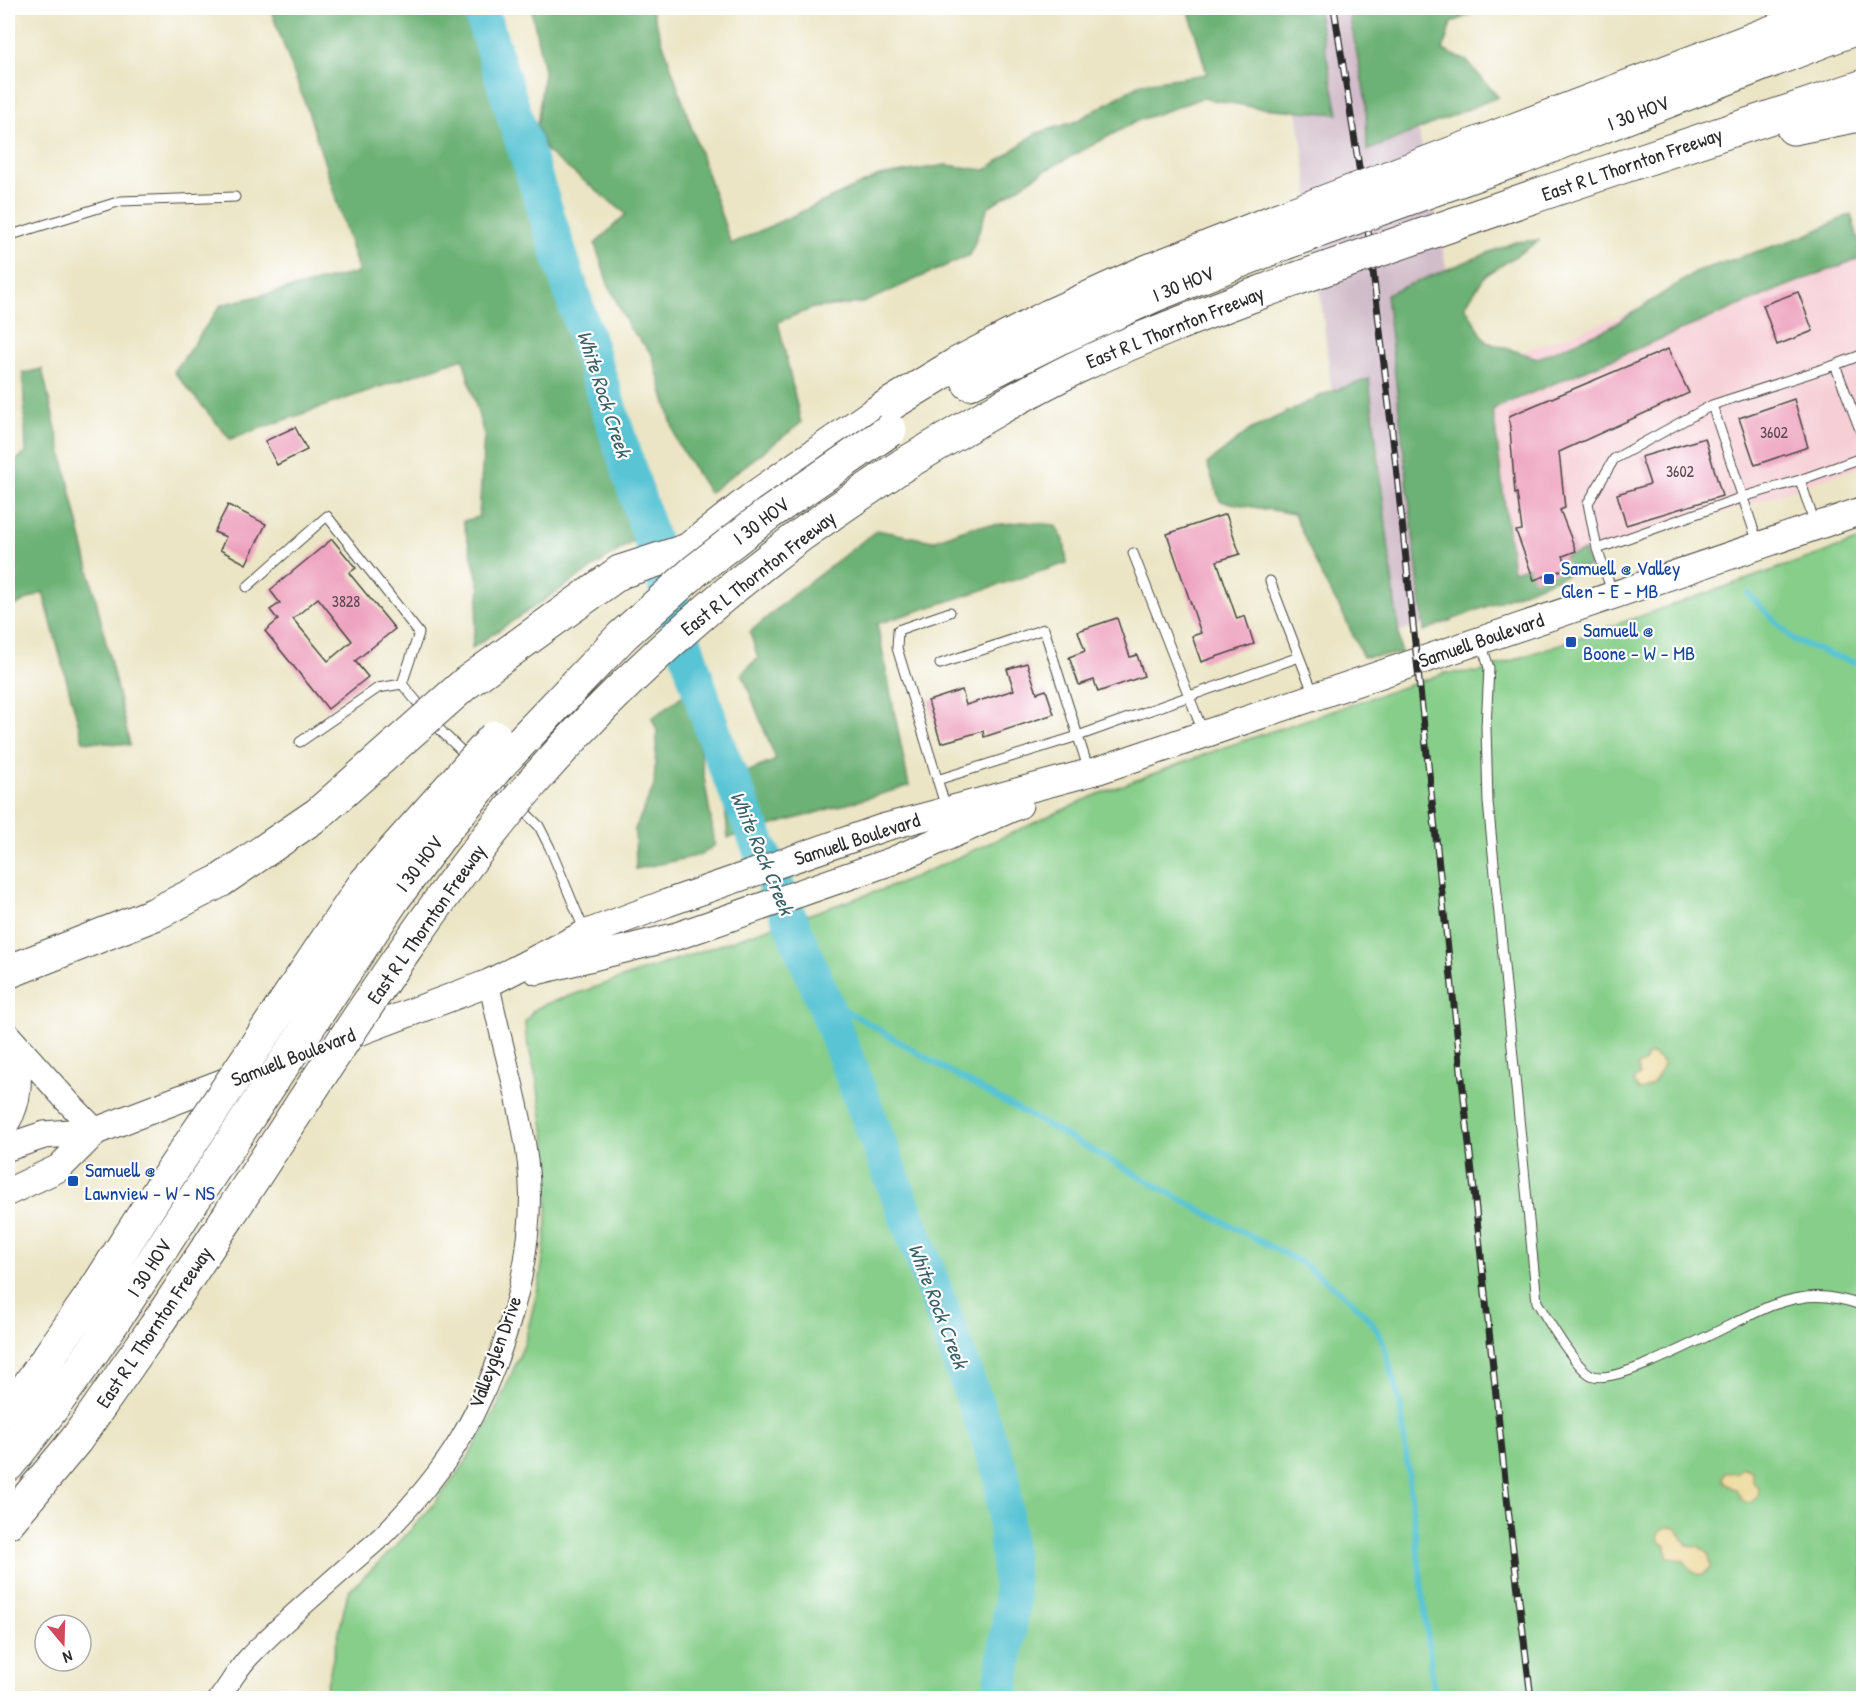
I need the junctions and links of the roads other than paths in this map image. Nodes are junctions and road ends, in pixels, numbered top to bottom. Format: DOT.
graph roads {
  1 [pos="1776,8"];
  2 [pos="1835,8"];
  3 [pos="1863,25"];
  4 [pos="1714,53"];
  5 [pos="1863,86"];
  6 [pos="1863,114"];
  7 [pos="1516,144"];
  8 [pos="1661,154"];
  9 [pos="235,197"];
  10 [pos="8,236"];
  11 [pos="1863,354"];
  12 [pos="1835,365"];
  13 [pos="1712,405"];
  14 [pos="883,422"];
  15 [pos="1863,439"];
  16 [pos="1863,457"];
  17 [pos="1800,480"];
  18 [pos="1743,497"];
  19 [pos="1863,510"];
  20 [pos="1816,526"];
  21 [pos="1759,546"];
  22 [pos="1597,549"];
  23 [pos="688,550"];
  24 [pos="1133,553"];
  25 [pos="1270,581"];
  26 [pos="247,587"];
  27 [pos="1613,595"];
  28 [pos="950,612"];
  29 [pos="1480,641"];
  30 [pos="1299,657"];
  31 [pos="940,664"];
  32 [pos="402,684"];
  33 [pos="1189,697"];
  34 [pos="1314,697"];
  35 [pos="1204,734"];
  36 [pos="1078,736"];
  37 [pos="300,742"];
  38 [pos="1094,772"];
  39 [pos="937,780"];
  40 [pos="947,811"];
  41 [pos="585,934"];
  42 [pos="8,972"];
  43 [pos="489,983"];
  44 [pos="13,1041"];
  45 [pos="8,1122"];
  46 [pos="96,1131"];
  47 [pos="8,1147"];
  48 [pos="8,1191"];
  49 [pos="1863,1306"];
  50 [pos="8,1415"];
  51 [pos="8,1465"];
  52 [pos="8,1522"];
  53 [pos="219,1698"];
  1 -- 4 [label="highway"];
  2 -- 4 [label="highway"];
  3 -- 7 [label="highway, I 30 HOV"];
  4 -- 7 [label="highway"];
  5 -- 8 [label="highway, East R L Thornton Freeway"];
  6 -- 8 [label="highway"];
  7 -- 14 [label="highway, bridge"];
  8 -- 52 [label="highway, East R L Thornton Freeway, bridge"];
  9 -- 10 [label="lane"];
  11 -- 12 [label="lane"];
  12 -- 13 [label="lane"];
  12 -- 15 [label="lane"];
  13 -- 18 [label="lane"];
  13 -- 22 [label="lane"];
  14 -- 23 [label="highway"];
  14 -- 51 [label="highway, I 30 HOV, bridge"];
  16 -- 17 [label="lane"];
  17 -- 18 [label="lane"];
  17 -- 20 [label="lane"];
  18 -- 21 [label="lane"];
  18 -- 22 [label="lane"];
  19 -- 20 [label="main road, Samuell Boulevard"];
  20 -- 21 [label="main road, Samuell Boulevard"];
  21 -- 27 [label="main road, Samuell Boulevard"];
  22 -- 27 [label="lane"];
  23 -- 42 [label="highway, bridge"];
  23 -- 50 [label="highway, bridge"];
  24 -- 33 [label="lane"];
  25 -- 30 [label="lane"];
  26 -- 32 [label="lane"];
  27 -- 29 [label="main road, Samuell Boulevard"];
  28 -- 39 [label="lane"];
  29 -- 34 [label="main road, Samuell Boulevard"];
  29 -- 49 [label="lane"];
  30 -- 33 [label="lane"];
  30 -- 34 [label="lane"];
  31 -- 36 [label="lane"];
  32 -- 37 [label="lane"];
  32 -- 41 [label="lane"];
  33 -- 35 [label="lane"];
  33 -- 36 [label="lane"];
  34 -- 35 [label="main road, Samuell Boulevard"];
  35 -- 38 [label="main road, Samuell Boulevard"];
  36 -- 38 [label="lane"];
  36 -- 39 [label="lane"];
  38 -- 40 [label="main road, Samuell Boulevard"];
  38 -- 43 [label="main road, Samuell Boulevard"];
  39 -- 40 [label="lane"];
  40 -- 41 [label="main road, Samuell Boulevard"];
  41 -- 43 [label="main road, Samuell Boulevard"];
  43 -- 46 [label="main road, Samuell Boulevard"];
  43 -- 53 [label="street, Valleyglen Drive"];
  44 -- 45 [label="street"];
  44 -- 46 [label="street"];
  46 -- 47 [label="main road, Samuell Boulevard"];
  46 -- 48 [label="main road, Samuell Boulevard"];
}
